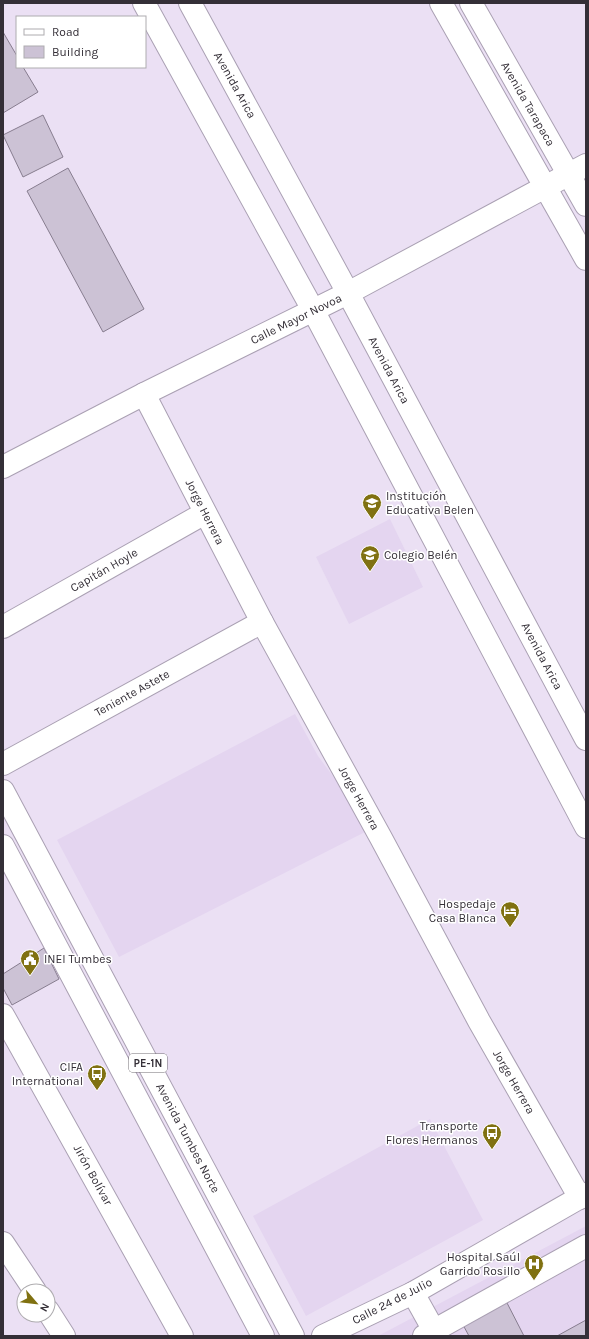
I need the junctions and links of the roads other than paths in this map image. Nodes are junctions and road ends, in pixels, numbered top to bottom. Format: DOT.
graph roads {
  1 [pos="144,3"];
  2 [pos="190,3"];
  3 [pos="441,3"];
  4 [pos="471,3"];
  5 [pos="577,169"];
  6 [pos="544,187"];
  7 [pos="586,205"];
  8 [pos="586,259"];
  9 [pos="348,293"];
  10 [pos="313,310"];
  11 [pos="144,394"];
  12 [pos="3,467"];
  13 [pos="205,513"];
  14 [pos="262,622"];
  15 [pos="3,627"];
  16 [pos="586,739"];
  17 [pos="3,764"];
  18 [pos="3,791"];
  19 [pos="586,827"];
  20 [pos="3,846"];
  21 [pos="3,1015"];
  22 [pos="583,1196"];
  23 [pos="3,1243"];
  24 [pos="586,1246"];
  25 [pos="30,1283"];
  26 [pos="413,1293"];
  27 [pos="56,1323"];
  28 [pos="432,1334"];
  29 [pos="64,1336"];
  30 [pos="182,1336"];
  31 [pos="263,1336"];
  32 [pos="293,1336"];
  33 [pos="323,1336"];
  1 -- 10 [label="main road"];
  2 -- 9 [label="main road, Avenida Arica"];
  3 -- 6 [label="main road"];
  4 -- 5 [label="main road, Avenida Tarapaca"];
  5 -- 6 [label="main road, Calle Mayor Novoa"];
  5 -- 7 [label="main road, Avenida Tarapaca"];
  6 -- 8 [label="main road"];
  6 -- 9 [label="main road, Calle Mayor Novoa"];
  9 -- 10 [label="main road, Calle Mayor Novoa"];
  9 -- 16 [label="main road, Avenida Arica"];
  10 -- 11 [label="main road, Calle Mayor Novoa"];
  10 -- 19 [label="main road"];
  11 -- 12 [label="main road, Calle Mayor Novoa"];
  11 -- 13 [label="main road, Jorge Herrera"];
  13 -- 14 [label="main road, Jorge Herrera"];
  13 -- 15 [label="main road, Capitán Hoyle"];
  14 -- 17 [label="main road, Teniente Astete"];
  14 -- 22 [label="main road, Jorge Herrera"];
  18 -- 32 [label="main road, Avenida Tumbes Norte / PE-1N"];
  20 -- 31 [label="main road, PE-1N"];
  21 -- 30 [label="main road, Jirón Bolívar"];
  22 -- 26 [label="main road, Calle 24 de Julio"];
  23 -- 25 [label="main road"];
  24 -- 28 [label="main road"];
  26 -- 28 [label="main road"];
  26 -- 33 [label="main road, Calle 24 de Julio"];
  27 -- 29 [label="main road"];
}
